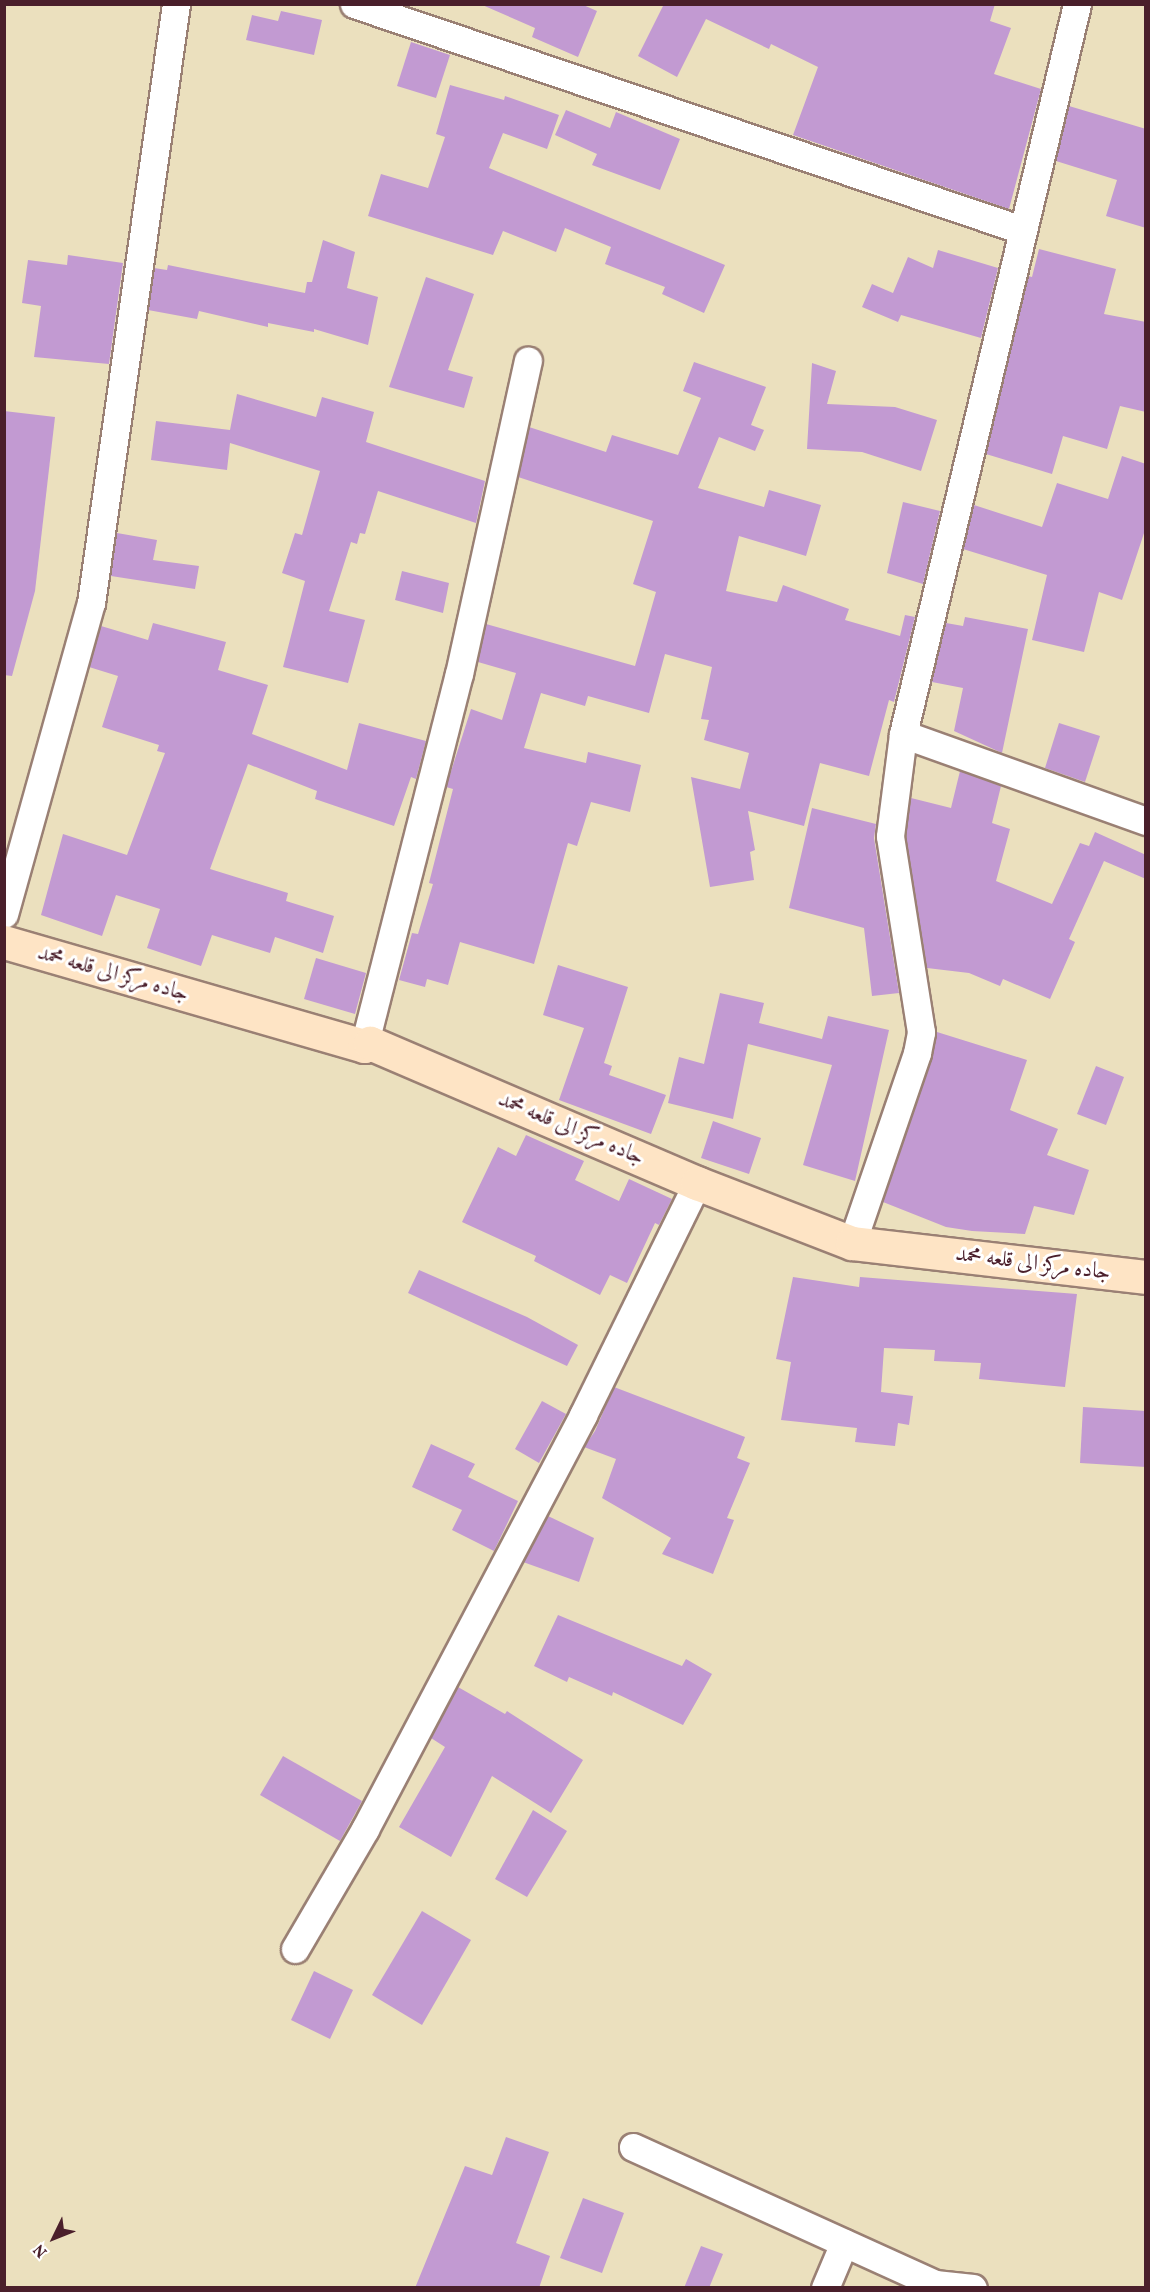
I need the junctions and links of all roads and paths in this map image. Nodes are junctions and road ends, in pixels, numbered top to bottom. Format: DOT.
graph roads {
  1 [pos="176,4"];
  2 [pos="354,4"];
  3 [pos="1077,4"];
  4 [pos="1022,230"];
  5 [pos="528,360"];
  6 [pos="903,734"];
  7 [pos="1146,821"];
  8 [pos="4,914"];
  9 [pos="4,942"];
  10 [pos="364,1046"];
  11 [pos="697,1183"];
  12 [pos="852,1243"];
  13 [pos="1146,1277"];
  14 [pos="294,1949"];
  15 [pos="633,2147"];
  16 [pos="844,2243"];
  17 [pos="825,2288"];
  18 [pos="973,2288"];
  1 -- 8 [label="street"];
  2 -- 4 [label="street"];
  3 -- 4 [label="street"];
  4 -- 6 [label="street"];
  5 -- 10 [label="street"];
  6 -- 7 [label="street"];
  6 -- 12 [label="street"];
  9 -- 10 [label="street, جاده مرکز الی قلعه محمد"];
  10 -- 11 [label="street, جاده مرکز الی قلعه محمد"];
  11 -- 12 [label="street, جاده مرکز الی قلعه محمد"];
  11 -- 14 [label="street"];
  12 -- 13 [label="street, جاده مرکز الی قلعه محمد"];
  15 -- 16 [label="street"];
  16 -- 17 [label="street"];
  16 -- 18 [label="street"];
}
